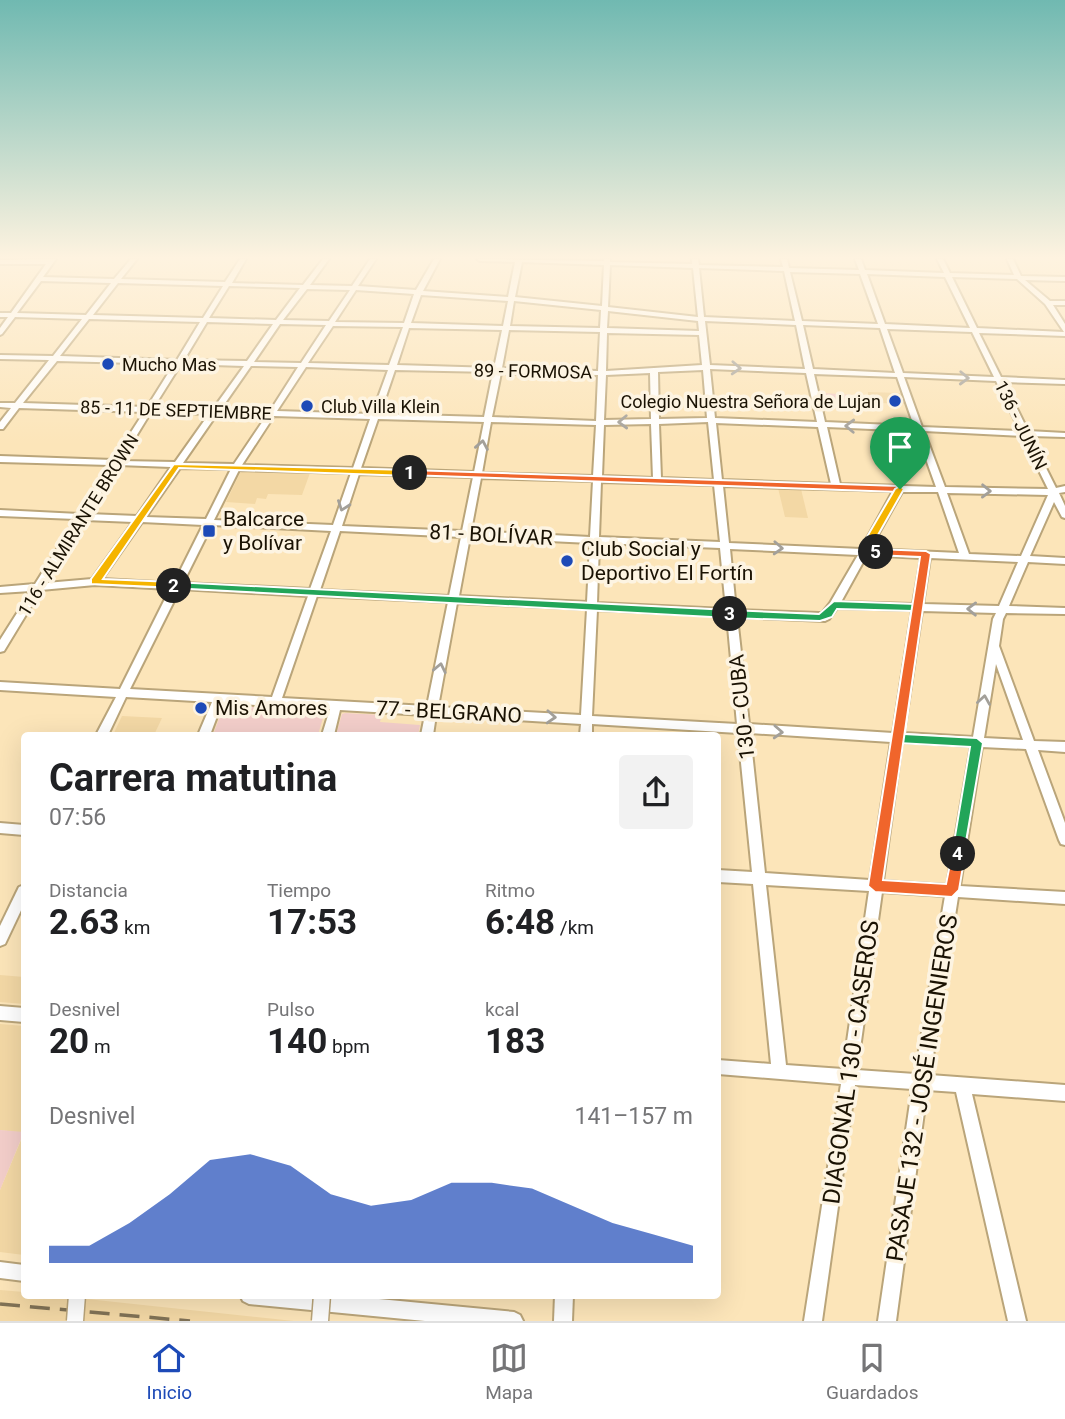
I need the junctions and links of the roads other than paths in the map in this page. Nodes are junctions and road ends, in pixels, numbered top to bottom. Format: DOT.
graph roads {
  1 [pos="204,320"];
  2 [pos="702,320"];
  3 [pos="85,321"];
  4 [pos="228,321"];
  5 [pos="408,321"];
  6 [pos="507,321"];
  7 [pos="604,321"];
  8 [pos="723,321"];
  9 [pos="881,321"];
  10 [pos="970,321"];
  11 [pos="278,322"];
  12 [pos="331,323"];
  13 [pos="800,323"];
  14 [pos="406,325"];
  15 [pos="883,327"];
  16 [pos="505,328"];
  17 [pos="604,330"];
  18 [pos="975,330"];
  19 [pos="1065,332"];
  20 [pos="702,333"];
  21 [pos="0,357"];
  22 [pos="56,358"];
  23 [pos="179,362"];
  24 [pos="249,363"];
  25 [pos="303,365"];
  26 [pos="706,367"];
  27 [pos="391,368"];
  28 [pos="653,370"];
  29 [pos="497,371"];
  30 [pos="809,372"];
  31 [pos="601,373"];
  32 [pos="900,375"];
  33 [pos="999,379"];
  34 [pos="1065,382"];
  35 [pos="0,405"];
  36 [pos="17,406"];
  37 [pos="150,409"];
  38 [pos="215,411"];
  39 [pos="272,413"];
  40 [pos="375,416"];
  41 [pos="487,419"];
  42 [pos="711,420"];
  43 [pos="656,421"];
  44 [pos="599,423"];
  45 [pos="823,425"];
  46 [pos="0,427"];
  47 [pos="919,429"];
  48 [pos="1025,433"];
  49 [pos="1065,435"];
  50 [pos="0,459"];
  51 [pos="117,463"];
  52 [pos="177,466"];
  53 [pos="236,468"];
  54 [pos="356,471"];
  55 [pos="477,475"];
  56 [pos="597,478"];
  57 [pos="657,480"];
  58 [pos="718,482"];
  59 [pos="836,486"];
  60 [pos="900,489"];
  61 [pos="939,489"];
  62 [pos="1065,489"];
  63 [pos="1054,492"];
  64 [pos="0,513"];
  65 [pos="1065,515"];
  66 [pos="84,516"];
  67 [pos="140,518"];
  68 [pos="209,522"];
  69 [pos="335,528"];
  70 [pos="465,533"];
  71 [pos="595,540"];
  72 [pos="725,545"];
  73 [pos="863,552"];
  74 [pos="926,554"];
  75 [pos="965,556"];
  76 [pos="1022,559"];
  77 [pos="1065,561"];
  78 [pos="95,582"];
  79 [pos="40,586"];
  80 [pos="178,586"];
  81 [pos="0,590"];
  82 [pos="314,592"];
  83 [pos="454,600"];
  84 [pos="834,605"];
  85 [pos="592,607"];
  86 [pos="917,608"];
  87 [pos="1001,610"];
  88 [pos="1065,611"];
  89 [pos="732,614"];
  90 [pos="994,647"];
  91 [pos="0,648"];
  92 [pos="0,686"];
  93 [pos="123,694"];
  94 [pos="219,698"];
  95 [pos="276,701"];
  96 [pos="337,706"];
  97 [pos="431,711"];
  98 [pos="586,719"];
  99 [pos="745,730"];
  100 [pos="104,732"];
  101 [pos="205,732"];
  102 [pos="329,732"];
  103 [pos="428,732"];
  104 [pos="586,732"];
  105 [pos="898,738"];
  106 [pos="977,743"];
  107 [pos="1030,746"];
  108 [pos="1065,747"];
  109 [pos="0,828"];
  110 [pos="21,830"];
  111 [pos="1065,840"];
  112 [pos="721,876"];
  113 [pos="759,879"];
  114 [pos="875,886"];
  115 [pos="952,890"];
  116 [pos="21,897"];
  117 [pos="1065,898"];
  118 [pos="0,940"];
  119 [pos="0,1013"];
  120 [pos="21,1016"];
  121 [pos="721,1067"];
  122 [pos="779,1072"];
  123 [pos="851,1077"];
  124 [pos="921,1082"];
  125 [pos="961,1085"];
  126 [pos="1065,1093"];
  127 [pos="0,1270"];
  128 [pos="21,1273"];
  129 [pos="77,1299"];
  130 [pos="320,1299"];
  131 [pos="328,1299"];
  132 [pos="564,1299"];
  133 [pos="75,1321"];
  134 [pos="320,1321"];
  135 [pos="514,1321"];
  136 [pos="563,1321"];
  137 [pos="813,1321"];
  138 [pos="887,1321"];
  139 [pos="1017,1321"];
  1 -- 23 [label="street, 116 - ALMIRANTE BROWN"];
  2 -- 20 [label="street, 130 - CUBA"];
  3 -- 22 [label="street"];
  4 -- 11 [label="street"];
  5 -- 14 [label="street"];
  6 -- 16 [label="street"];
  7 -- 17 [label="street"];
  8 -- 13 [label="street"];
  9 -- 15 [label="street"];
  10 -- 18 [label="street, 136 - JUNÍN"];
  11 -- 12 [label="street"];
  11 -- 24 [label="street"];
  12 -- 14 [label="street"];
  12 -- 25 [label="street"];
  13 -- 15 [label="street"];
  13 -- 30 [label="street"];
  14 -- 16 [label="street"];
  14 -- 27 [label="street"];
  15 -- 18 [label="street"];
  15 -- 32 [label="street"];
  16 -- 17 [label="street"];
  16 -- 29 [label="street"];
  17 -- 20 [label="street"];
  17 -- 31 [label="street"];
  18 -- 19 [label="street"];
  18 -- 33 [label="street, 136 - JUNÍN"];
  20 -- 26 [label="street, 130 - CUBA"];
  21 -- 22 [label="street, 89 - FORMOSA"];
  22 -- 23 [label="street, 89 - FORMOSA"];
  22 -- 36 [label="street"];
  23 -- 24 [label="street, 89 - FORMOSA"];
  23 -- 37 [label="street, 116 - ALMIRANTE BROWN"];
  24 -- 25 [label="street, 89 - FORMOSA"];
  24 -- 38 [label="street"];
  25 -- 27 [label="street, 89 - FORMOSA"];
  25 -- 39 [label="street"];
  26 -- 28 [label="street, 89 - FORMOSA"];
  26 -- 30 [label="street, 89 - FORMOSA, one-way"];
  26 -- 42 [label="street, 130 - CUBA"];
  27 -- 29 [label="street, 89 - FORMOSA"];
  27 -- 40 [label="street"];
  28 -- 31 [label="street, 89 - FORMOSA"];
  28 -- 43 [label="street"];
  29 -- 31 [label="street, 89 - FORMOSA"];
  29 -- 41 [label="street"];
  30 -- 32 [label="street, 89 - FORMOSA"];
  30 -- 45 [label="street"];
  31 -- 44 [label="street"];
  32 -- 33 [label="street, 89 - FORMOSA, one-way"];
  32 -- 47 [label="street"];
  33 -- 34 [label="street, 89 - FORMOSA"];
  33 -- 48 [label="street, 136 - JUNÍN"];
  35 -- 36 [label="street, 85 - 11 DE SEPTIEMBRE"];
  36 -- 37 [label="street, 85 - 11 DE SEPTIEMBRE"];
  36 -- 46 [label="street"];
  37 -- 38 [label="street, 85 - 11 DE SEPTIEMBRE"];
  37 -- 51 [label="street, 116 - ALMIRANTE BROWN"];
  38 -- 39 [label="street, 85 - 11 DE SEPTIEMBRE"];
  38 -- 52 [label="street"];
  39 -- 40 [label="street, 85 - 11 DE SEPTIEMBRE"];
  39 -- 53 [label="street"];
  40 -- 41 [label="street, 85 - 11 DE SEPTIEMBRE"];
  40 -- 54 [label="street"];
  41 -- 44 [label="street, 85 - 11 DE SEPTIEMBRE"];
  55 -- 41 [label="street, one-way"];
  42 -- 43 [label="street, 85 - 11 DE SEPTIEMBRE"];
  42 -- 45 [label="street, 85 - 11 DE SEPTIEMBRE"];
  42 -- 58 [label="street, 130 - CUBA"];
  43 -- 44 [label="street, 85 - 11 DE SEPTIEMBRE, one-way"];
  43 -- 57 [label="street"];
  44 -- 56 [label="street"];
  47 -- 45 [label="street, 85 - 11 DE SEPTIEMBRE, one-way"];
  45 -- 59 [label="street"];
  47 -- 48 [label="street, 85 - 11 DE SEPTIEMBRE"];
  47 -- 61 [label="street"];
  48 -- 49 [label="street, 85 - 11 DE SEPTIEMBRE"];
  48 -- 63 [label="street, 136 - JUNÍN"];
  50 -- 51 [label="street"];
  51 -- 52 [label="street"];
  51 -- 66 [label="street, 116 - ALMIRANTE BROWN"];
  52 -- 53 [label="street"];
  52 -- 67 [label="street"];
  53 -- 54 [label="street"];
  53 -- 68 [label="street"];
  54 -- 55 [label="street"];
  54 -- 69 [label="street, one-way"];
  55 -- 56 [label="street"];
  55 -- 70 [label="street"];
  56 -- 57 [label="street"];
  56 -- 71 [label="street"];
  57 -- 58 [label="street"];
  58 -- 59 [label="street"];
  58 -- 72 [label="street, 130 - CUBA"];
  59 -- 60 [label="street"];
  60 -- 61 [label="street"];
  60 -- 73 [label="street"];
  61 -- 63 [label="street, one-way"];
  61 -- 75 [label="street"];
  62 -- 63 [label="street"];
  63 -- 65 [label="street, 136 - JUNÍN"];
  63 -- 76 [label="street, PASAJE 132 - JOSÉ INGENIEROS"];
  64 -- 66 [label="street, 81 - BOLÍVAR"];
  66 -- 67 [label="street, 81 - BOLÍVAR"];
  66 -- 79 [label="street, 116 - ALMIRANTE BROWN"];
  67 -- 68 [label="street, 81 - BOLÍVAR"];
  67 -- 78 [label="street"];
  68 -- 69 [label="street, 81 - BOLÍVAR"];
  68 -- 80 [label="street"];
  69 -- 70 [label="street, 81 - BOLÍVAR"];
  69 -- 82 [label="street"];
  70 -- 71 [label="street, 81 - BOLÍVAR"];
  70 -- 83 [label="street"];
  71 -- 72 [label="street, 81 - BOLÍVAR"];
  71 -- 85 [label="street"];
  72 -- 73 [label="street, 81 - BOLÍVAR, one-way"];
  72 -- 89 [label="street, 130 - CUBA"];
  73 -- 74 [label="street, 81 - BOLÍVAR"];
  73 -- 84 [label="street"];
  74 -- 75 [label="street, 81 - BOLÍVAR"];
  74 -- 86 [label="street, DIAGONAL 130 - CASEROS"];
  75 -- 76 [label="street, 81 - BOLÍVAR"];
  76 -- 77 [label="street, 81 - BOLÍVAR"];
  76 -- 87 [label="street, PASAJE 132 - JOSÉ INGENIEROS"];
  78 -- 79 [label="street"];
  78 -- 80 [label="street"];
  79 -- 81 [label="street"];
  79 -- 91 [label="street, 116 - ALMIRANTE BROWN"];
  80 -- 82 [label="street"];
  80 -- 93 [label="street"];
  82 -- 83 [label="street"];
  82 -- 95 [label="street"];
  83 -- 85 [label="street"];
  97 -- 83 [label="street, one-way"];
  84 -- 86 [label="street"];
  84 -- 89 [label="street"];
  85 -- 89 [label="street"];
  85 -- 98 [label="street"];
  87 -- 86 [label="street, one-way"];
  86 -- 105 [label="street, DIAGONAL 130 - CASEROS"];
  87 -- 88 [label="street"];
  87 -- 90 [label="street, PASAJE 132 - JOSÉ INGENIEROS"];
  89 -- 99 [label="street, 130 - CUBA"];
  106 -- 90 [label="street, PASAJE 132 - JOSÉ INGENIEROS, one-way"];
  90 -- 107 [label="street"];
  92 -- 93 [label="street, 77 - BELGRANO"];
  93 -- 94 [label="street, 77 - BELGRANO"];
  93 -- 100 [label="street"];
  94 -- 95 [label="street, 77 - BELGRANO"];
  94 -- 101 [label="street"];
  95 -- 96 [label="street, 77 - BELGRANO"];
  96 -- 97 [label="street, 77 - BELGRANO"];
  96 -- 102 [label="street"];
  97 -- 98 [label="street, 77 - BELGRANO, one-way"];
  97 -- 103 [label="street"];
  98 -- 99 [label="street, 77 - BELGRANO"];
  98 -- 104 [label="street"];
  99 -- 105 [label="street, 77 - BELGRANO, one-way"];
  99 -- 113 [label="street, 130 - CUBA"];
  105 -- 106 [label="street, 77 - BELGRANO"];
  105 -- 114 [label="street, DIAGONAL 130 - CASEROS"];
  106 -- 107 [label="street, 77 - BELGRANO"];
  106 -- 115 [label="street, PASAJE 132 - JOSÉ INGENIEROS"];
  107 -- 108 [label="street, 77 - BELGRANO"];
  107 -- 111 [label="street"];
  109 -- 110 [label="street"];
  112 -- 113 [label="street"];
  113 -- 114 [label="street"];
  113 -- 122 [label="street, 130 - CUBA"];
  114 -- 115 [label="street"];
  114 -- 123 [label="street, DIAGONAL 130 - CASEROS"];
  115 -- 117 [label="street"];
  115 -- 124 [label="street, PASAJE 132 - JOSÉ INGENIEROS"];
  116 -- 118 [label="street"];
  119 -- 120 [label="street"];
  121 -- 122 [label="street"];
  122 -- 123 [label="street"];
  123 -- 124 [label="street"];
  123 -- 137 [label="street, DIAGONAL 130 - CASEROS"];
  124 -- 125 [label="street"];
  124 -- 138 [label="street, PASAJE 132 - JOSÉ INGENIEROS"];
  125 -- 126 [label="street"];
  125 -- 139 [label="street"];
  127 -- 128 [label="street"];
  129 -- 133 [label="street, bridge"];
  130 -- 134 [label="street, bridge"];
  131 -- 135 [label="street"];
  132 -- 136 [label="street"];
}
